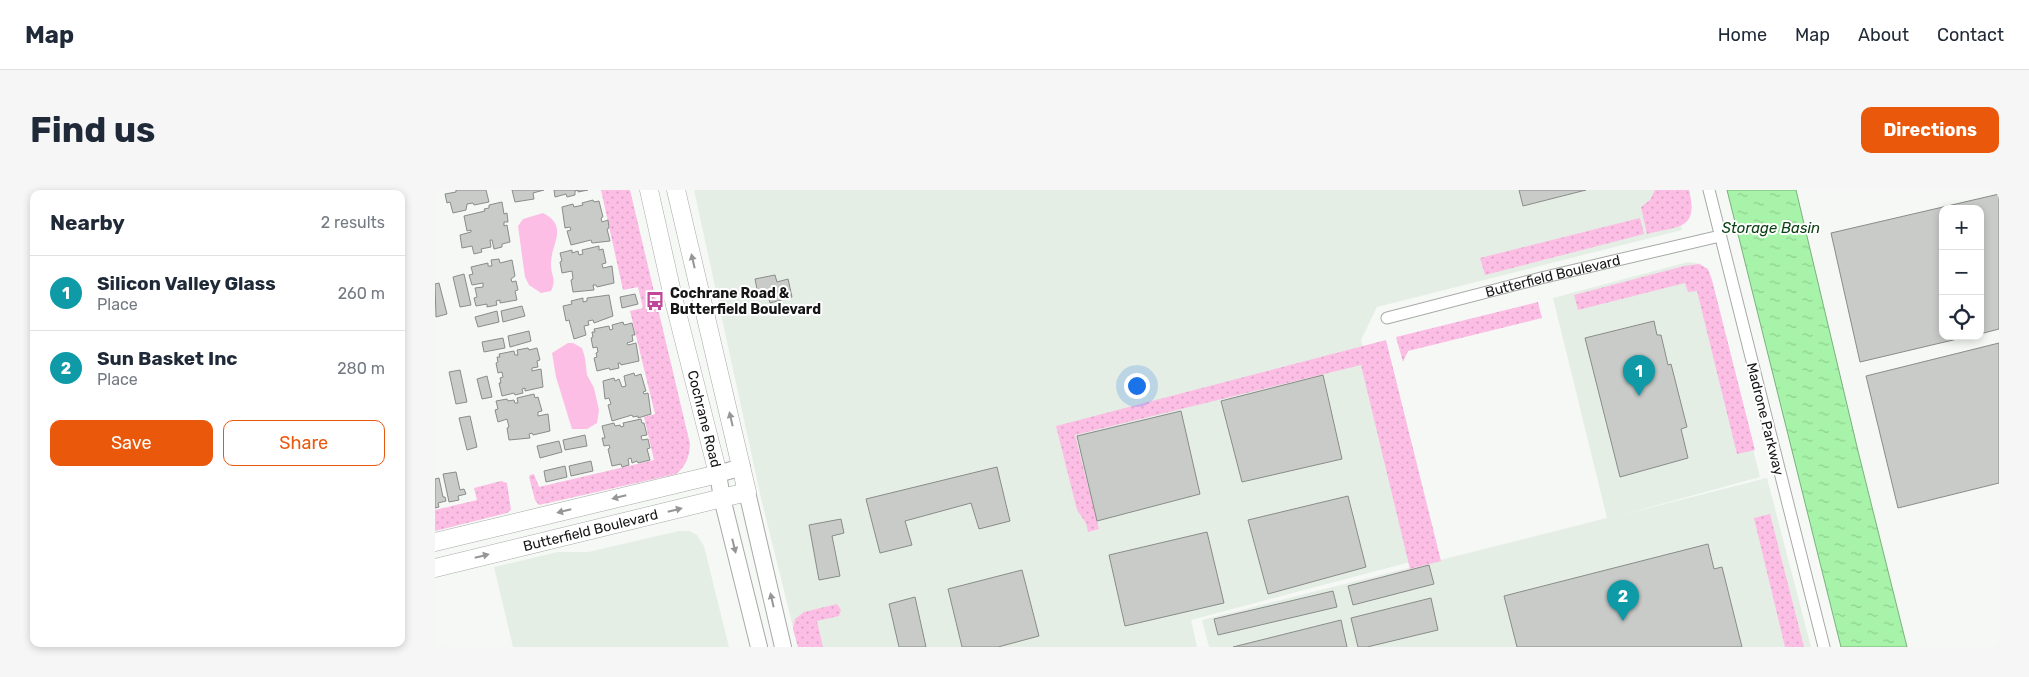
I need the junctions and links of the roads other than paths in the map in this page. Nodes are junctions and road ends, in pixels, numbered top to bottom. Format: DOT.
graph roads {
  1 [pos="649,190"];
  2 [pos="676,190"];
  3 [pos="1709,190"];
  4 [pos="1720,236"];
  5 [pos="1387,318"];
  6 [pos="742,467"];
  7 [pos="717,474"];
  8 [pos="747,492"];
  9 [pos="722,498"];
  10 [pos="435,542"];
  11 [pos="435,568"];
  12 [pos="759,647"];
  13 [pos="783,647"];
  14 [pos="1824,647"];
  1 -- 7 [label="main road, Cochrane Road"];
  6 -- 2 [label="main road, Cochrane Road, one-way"];
  3 -- 4 [label="street, Madrone Parkway"];
  4 -- 5 [label="street, Butterfield Boulevard"];
  4 -- 14 [label="street, Madrone Parkway"];
  6 -- 7 [label="main road, Butterfield Boulevard"];
  6 -- 8 [label="main road, Cochrane Road"];
  7 -- 9 [label="main road, Cochrane Road"];
  7 -- 10 [label="main road, Butterfield Boulevard, one-way"];
  8 -- 9 [label="main road, Butterfield Boulevard"];
  13 -- 8 [label="main road, Cochrane Road, one-way"];
  11 -- 9 [label="main road, Butterfield Boulevard, one-way"];
  9 -- 12 [label="main road, Cochrane Road, one-way"];
}
